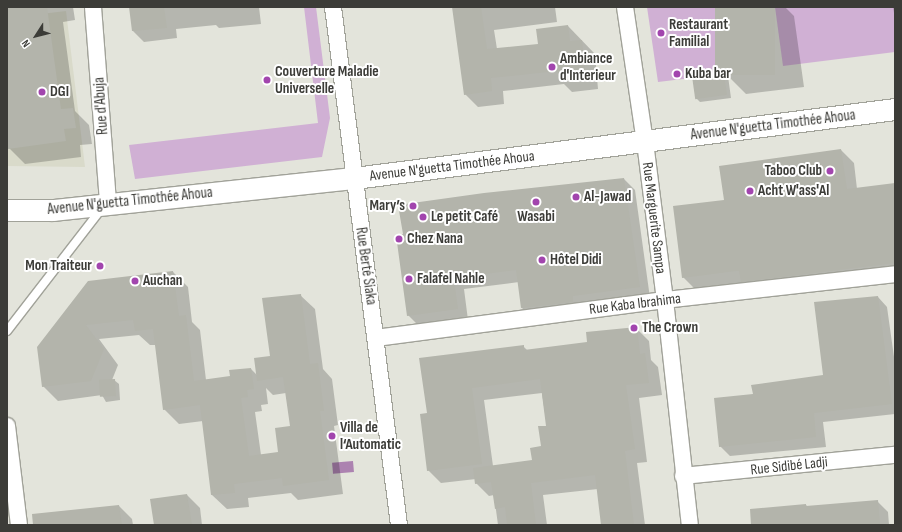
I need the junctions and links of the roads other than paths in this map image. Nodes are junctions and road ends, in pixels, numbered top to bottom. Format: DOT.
graph roads {
  1 [pos="93,7"];
  2 [pos="333,7"];
  3 [pos="625,7"];
  4 [pos="895,109"];
  5 [pos="645,142"];
  6 [pos="354,178"];
  7 [pos="106,205"];
  8 [pos="7,210"];
  9 [pos="895,274"];
  10 [pos="665,300"];
  11 [pos="7,331"];
  12 [pos="376,338"];
  13 [pos="7,426"];
  14 [pos="895,455"];
  15 [pos="684,476"];
  16 [pos="19,525"];
  17 [pos="399,525"];
  18 [pos="690,525"];
  1 -- 7 [label="street, Rue d'Abuja"];
  2 -- 6 [label="street, Rue Berté Siaka"];
  3 -- 5 [label="street, Rue Marguerite Sampa"];
  4 -- 5 [label="street, Avenue N'guetta Timothée Ahoua"];
  5 -- 6 [label="street, Avenue N'guetta Timothée Ahoua"];
  5 -- 10 [label="street, Rue Marguerite Sampa"];
  6 -- 7 [label="street, Avenue N'guetta Timothée Ahoua"];
  6 -- 12 [label="street, Rue Berté Siaka"];
  7 -- 8 [label="street, Avenue N'guetta Timothée Ahoua"];
  7 -- 11 [label="lane"];
  9 -- 10 [label="street, Rue Kaba Ibrahima"];
  10 -- 12 [label="street, Rue Kaba Ibrahima"];
  10 -- 15 [label="street, Rue Marguerite Sampa"];
  12 -- 17 [label="street, Rue Berté Siaka"];
  13 -- 16 [label="street"];
  14 -- 15 [label="street, Rue Sidibé Ladji"];
  15 -- 18 [label="street, Rue Marguerite Sampa"];
}
